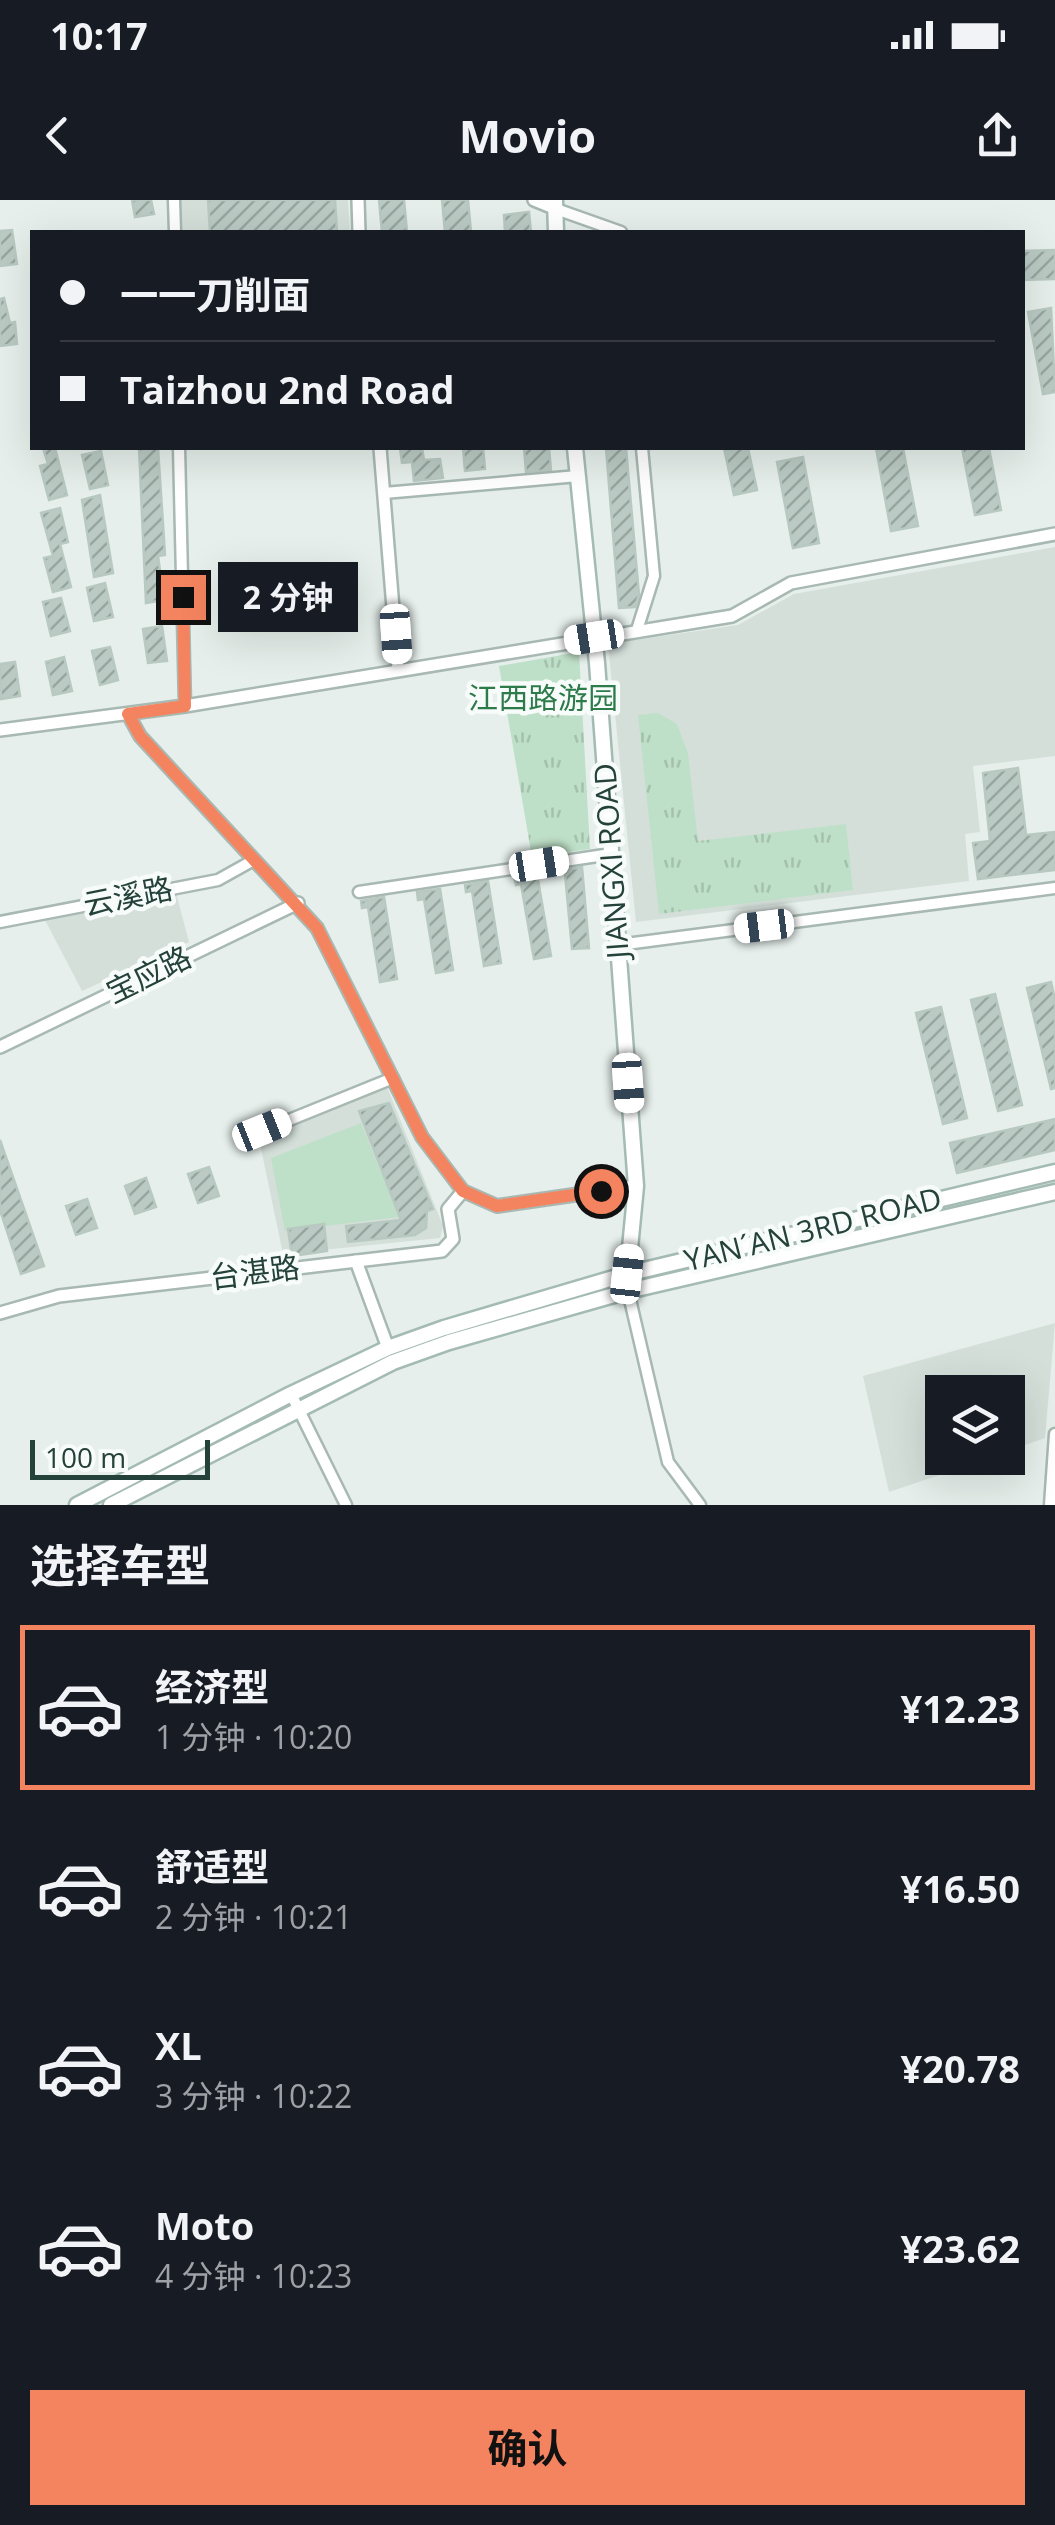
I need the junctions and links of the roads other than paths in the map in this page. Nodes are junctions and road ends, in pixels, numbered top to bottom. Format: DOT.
graph roads {
  1 [pos="174,200"];
  2 [pos="358,200"];
  3 [pos="534,200"];
  4 [pos="555,204"];
  5 [pos="175,230"];
  6 [pos="359,230"];
  7 [pos="556,230"];
  8 [pos="618,230"];
  9 [pos="180,450"];
  10 [pos="380,450"];
  11 [pos="574,450"];
  12 [pos="642,450"];
  13 [pos="578,476"];
  14 [pos="384,493"];
  15 [pos="1055,534"];
  16 [pos="638,630"];
  17 [pos="594,637"];
  18 [pos="398,670"];
  19 [pos="185,706"];
  20 [pos="128,714"];
  21 [pos="0,730"];
  22 [pos="611,854"];
  23 [pos="252,861"];
  24 [pos="1055,888"];
  25 [pos="358,892"];
  26 [pos="298,904"];
  27 [pos="0,922"];
  28 [pos="618,945"];
  29 [pos="0,1047"];
  30 [pos="393,1078"];
  31 [pos="262,1130"];
  32 [pos="1055,1172"];
  33 [pos="636,1186"];
  34 [pos="463,1191"];
  35 [pos="1055,1192"];
  36 [pos="356,1261"];
  37 [pos="627,1274"];
  38 [pos="628,1291"];
  39 [pos="0,1312"];
  40 [pos="388,1348"];
  41 [pos="291,1394"];
  42 [pos="298,1409"];
  43 [pos="1055,1434"];
  44 [pos="78,1505"];
  45 [pos="111,1505"];
  46 [pos="346,1505"];
  47 [pos="700,1505"];
  48 [pos="1050,1505"];
  1 -- 5 [label="street"];
  2 -- 6 [label="street"];
  3 -- 4 [label="street"];
  4 -- 7 [label="main road"];
  4 -- 8 [label="street"];
  9 -- 19 [label="street"];
  10 -- 14 [label="street"];
  11 -- 13 [label="main road, JIANGXI ROAD"];
  12 -- 16 [label="street"];
  13 -- 14 [label="street"];
  13 -- 17 [label="main road, JIANGXI ROAD"];
  14 -- 18 [label="street"];
  15 -- 16 [label="street"];
  16 -- 17 [label="street"];
  17 -- 18 [label="street"];
  17 -- 22 [label="main road, JIANGXI ROAD"];
  18 -- 19 [label="street"];
  19 -- 20 [label="street"];
  20 -- 21 [label="street"];
  20 -- 23 [label="street"];
  22 -- 25 [label="street"];
  22 -- 28 [label="main road, JIANGXI ROAD"];
  23 -- 26 [label="street"];
  23 -- 27 [label="street, 云溪路"];
  24 -- 28 [label="street"];
  26 -- 29 [label="street, 宝应路"];
  26 -- 30 [label="street"];
  28 -- 33 [label="main road, JIANGXI ROAD"];
  30 -- 31 [label="street"];
  30 -- 34 [label="street"];
  32 -- 37 [label="main road, YAN´AN 3RD ROAD"];
  33 -- 34 [label="street"];
  33 -- 37 [label="main road, JIANGXI ROAD"];
  34 -- 36 [label="street, 台湛路"];
  35 -- 38 [label="main road, YAN´AN 3RD ROAD"];
  36 -- 39 [label="street, 台湛路"];
  36 -- 40 [label="street"];
  37 -- 38 [label="main road, JIANGXI ROAD"];
  37 -- 40 [label="main road, YAN´AN 3RD ROAD"];
  38 -- 42 [label="main road, YAN´AN 3RD ROAD"];
  38 -- 47 [label="street"];
  40 -- 41 [label="main road, YAN´AN 3RD ROAD"];
  41 -- 42 [label="street"];
  41 -- 44 [label="main road, YAN´AN 3RD ROAD"];
  42 -- 45 [label="main road, YAN´AN 3RD ROAD"];
  42 -- 46 [label="street"];
  43 -- 48 [label="street"];
}
